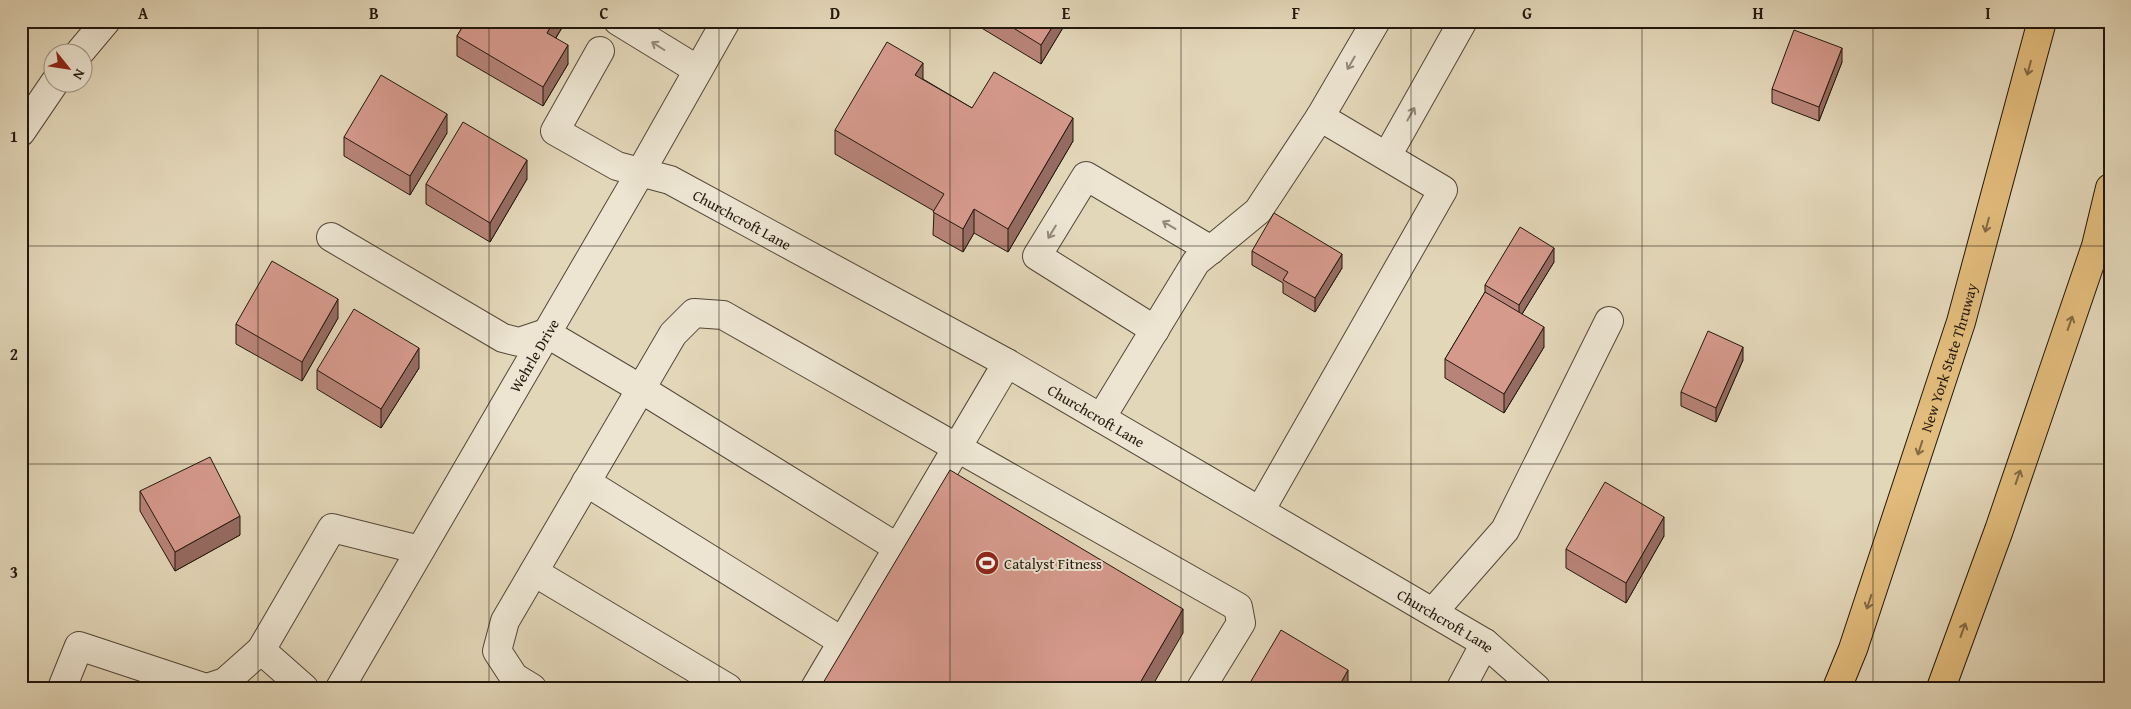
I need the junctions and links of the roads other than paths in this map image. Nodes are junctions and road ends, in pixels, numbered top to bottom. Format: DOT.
graph roads {
  1 [pos="106,21"];
  2 [pos="618,21"];
  3 [pos="726,21"];
  4 [pos="1376,21"];
  5 [pos="1462,21"];
  6 [pos="2042,21"];
  7 [pos="88,42"];
  8 [pos="600,51"];
  9 [pos="698,70"];
  10 [pos="49,92"];
  11 [pos="1320,116"];
  12 [pos="21,132"];
  13 [pos="1387,156"];
  14 [pos="640,173"];
  15 [pos="2110,188"];
  16 [pos="330,237"];
  17 [pos="1211,250"];
  18 [pos="1608,321"];
  19 [pos="1154,330"];
  20 [pos="546,333"];
  21 [pos="1007,364"];
  22 [pos="641,389"];
  23 [pos="1101,418"];
  24 [pos="957,448"];
  25 [pos="586,482"];
  26 [pos="1260,511"];
  27 [pos="898,548"];
  28 [pos="420,550"];
  29 [pos="534,572"];
  30 [pos="1433,612"];
  31 [pos="843,642"];
  32 [pos="1485,643"];
  33 [pos="261,650"];
  34 [pos="62,688"];
  35 [pos="207,688"];
  36 [pos="304,688"];
  37 [pos="340,688"];
  38 [pos="532,688"];
  39 [pos="728,688"];
  40 [pos="815,688"];
  41 [pos="1201,688"];
  42 [pos="1461,688"];
  43 [pos="1536,688"];
  44 [pos="1837,688"];
  45 [pos="1941,688"];
  1 -- 7 [label="street"];
  9 -- 2 [label="street, one-way"];
  3 -- 9 [label="street, Wehrle Drive"];
  4 -- 11 [label="street, one-way"];
  13 -- 5 [label="street, one-way"];
  6 -- 44 [label="highway, New York State Thruway, one-way"];
  8 -- 14 [label="street, Churchcroft Lane"];
  9 -- 14 [label="street, Wehrle Drive"];
  10 -- 12 [label="street"];
  11 -- 13 [label="street"];
  11 -- 17 [label="street"];
  13 -- 26 [label="street"];
  14 -- 20 [label="street, Wehrle Drive"];
  14 -- 21 [label="street, Churchcroft Lane"];
  45 -- 15 [label="highway, one-way"];
  16 -- 20 [label="street"];
  17 -- 19 [label="street"];
  17 -- 19 [label="street, one-way"];
  18 -- 30 [label="street"];
  19 -- 23 [label="street"];
  20 -- 22 [label="street"];
  20 -- 28 [label="street, Wehrle Drive"];
  21 -- 23 [label="street, Churchcroft Lane"];
  21 -- 24 [label="street"];
  22 -- 24 [label="street"];
  22 -- 25 [label="street"];
  22 -- 27 [label="street"];
  23 -- 26 [label="street, Churchcroft Lane"];
  24 -- 27 [label="street"];
  24 -- 41 [label="street"];
  25 -- 29 [label="street"];
  25 -- 31 [label="street"];
  26 -- 30 [label="street, Churchcroft Lane"];
  27 -- 31 [label="street"];
  28 -- 33 [label="street"];
  28 -- 37 [label="street, Wehrle Drive"];
  29 -- 38 [label="street"];
  29 -- 39 [label="street"];
  30 -- 32 [label="street, Churchcroft Lane"];
  31 -- 40 [label="street"];
  32 -- 42 [label="street"];
  32 -- 43 [label="street, Churchcroft Lane"];
  33 -- 35 [label="street"];
  33 -- 36 [label="street"];
  34 -- 35 [label="street"];
}
